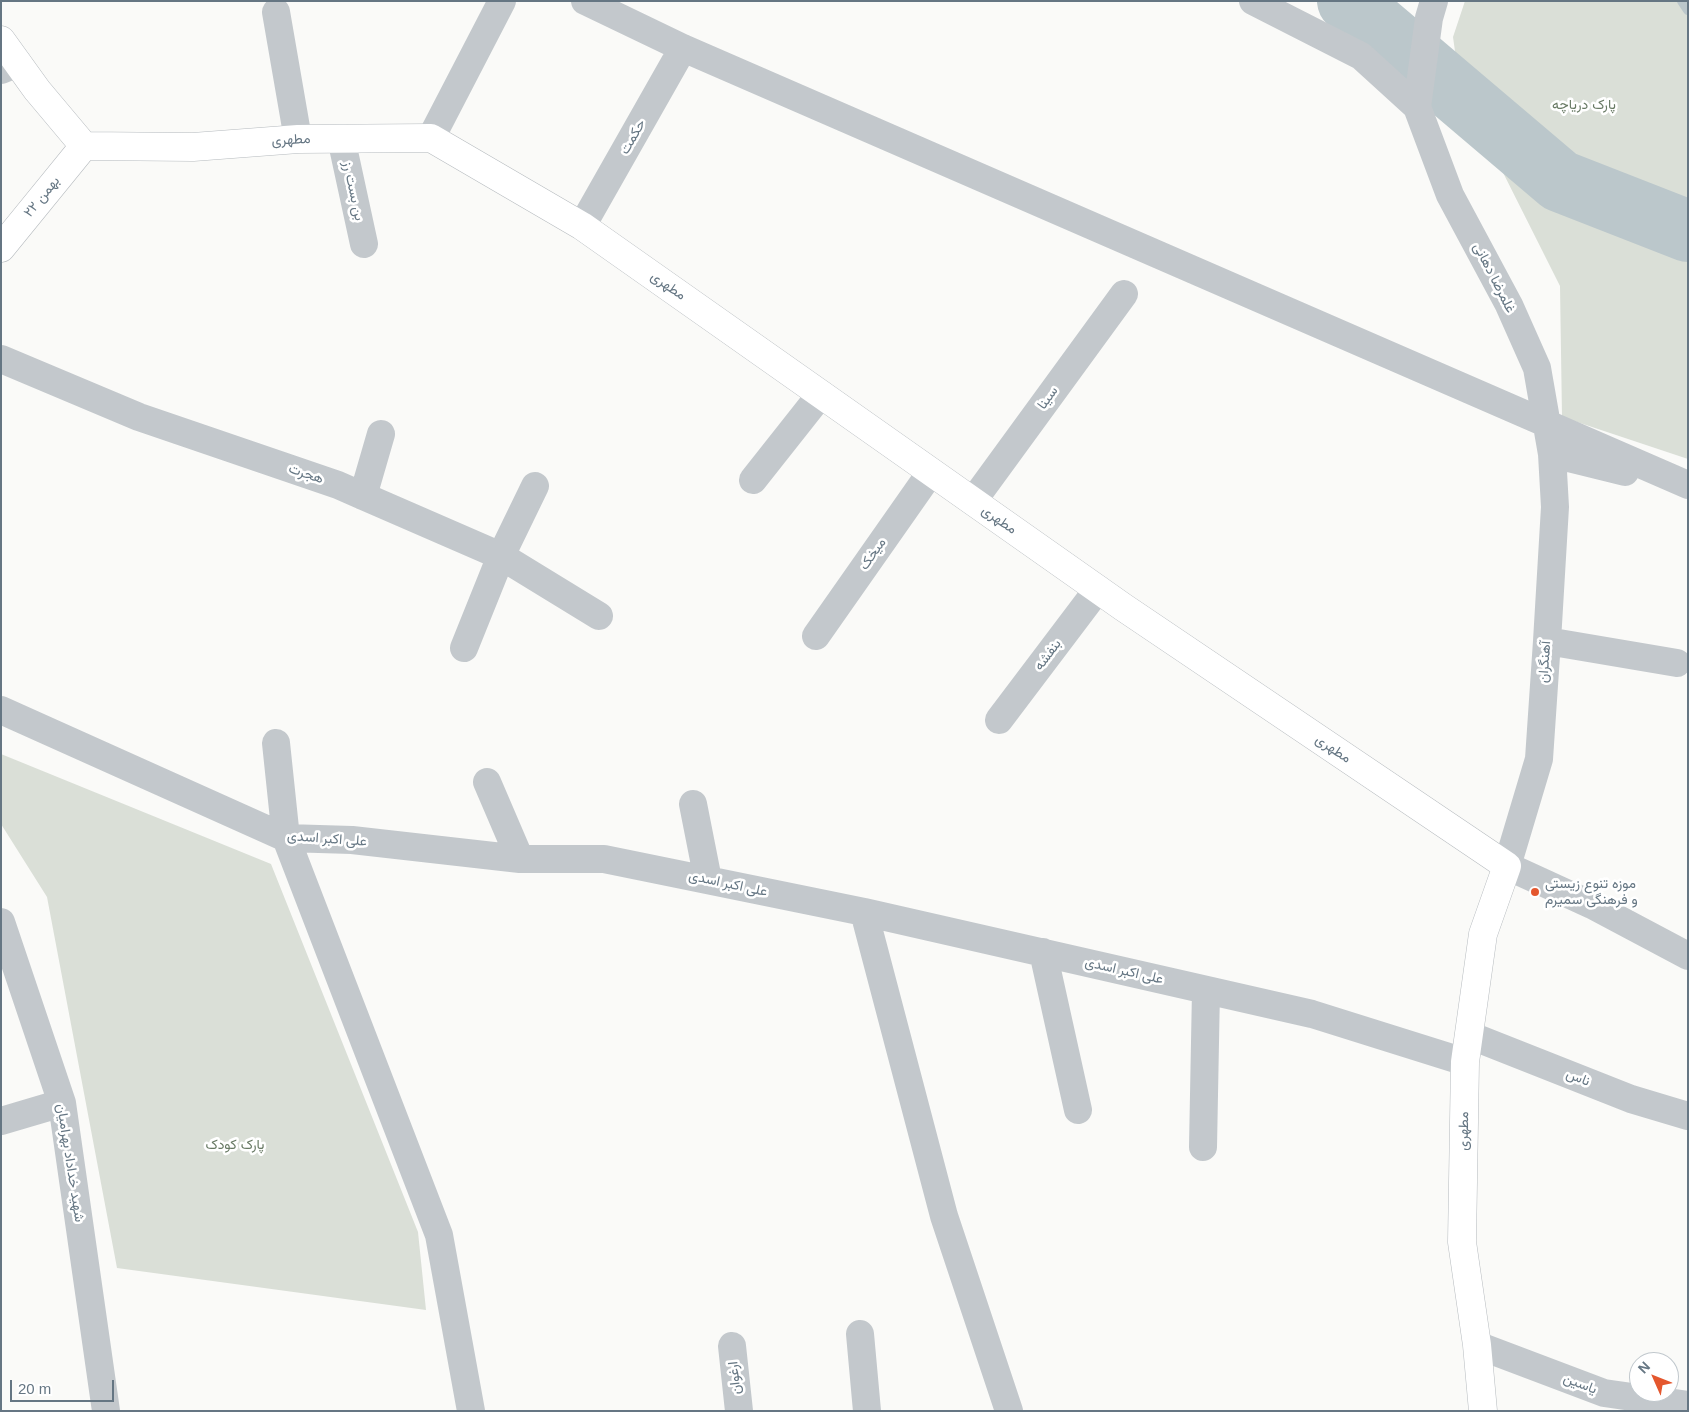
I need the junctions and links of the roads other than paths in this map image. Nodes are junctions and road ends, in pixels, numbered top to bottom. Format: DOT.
graph roads {
  1 [pos="502,1"];
  2 [pos="585,1"];
  3 [pos="1253,1"];
  4 [pos="1432,10"];
  5 [pos="276,12"];
  6 [pos="1,40"];
  7 [pos="683,48"];
  8 [pos="10,66"];
  9 [pos="1418,106"];
  10 [pos="341,138"];
  11 [pos="431,138"];
  12 [pos="298,139"];
  13 [pos="84,146"];
  14 [pos="582,226"];
  15 [pos="364,244"];
  16 [pos="1,248"];
  17 [pos="1124,294"];
  18 [pos="1,359"];
  19 [pos="821,394"];
  20 [pos="1547,424"];
  21 [pos="381,434"];
  22 [pos="1552,454"];
  23 [pos="931,472"];
  24 [pos="753,480"];
  25 [pos="534,486"];
  26 [pos="1688,486"];
  27 [pos="364,496"];
  28 [pos="973,502"];
  29 [pos="501,556"];
  30 [pos="1098,589"];
  31 [pos="599,616"];
  32 [pos="816,636"];
  33 [pos="1547,641"];
  34 [pos="464,648"];
  35 [pos="1678,663"];
  36 [pos="1,710"];
  37 [pos="999,720"];
  38 [pos="276,743"];
  39 [pos="487,782"];
  40 [pos="693,804"];
  41 [pos="286,838"];
  42 [pos="520,859"];
  43 [pos="1506,866"];
  44 [pos="708,880"];
  45 [pos="864,912"];
  46 [pos="1,922"];
  47 [pos="1043,952"];
  48 [pos="1688,956"];
  49 [pos="1206,990"];
  50 [pos="1469,1035"];
  51 [pos="1465,1062"];
  52 [pos="62,1103"];
  53 [pos="1078,1110"];
  54 [pos="1688,1116"];
  55 [pos="1,1121"];
  56 [pos="1203,1147"];
  57 [pos="860,1334"];
  58 [pos="1477,1345"];
  59 [pos="732,1346"];
  60 [pos="1688,1405"];
  61 [pos="106,1411"];
  62 [pos="471,1411"];
  63 [pos="739,1411"];
  64 [pos="867,1411"];
  65 [pos="1010,1411"];
  66 [pos="1483,1411"];
  1 -- 11 [label="street"];
  2 -- 7 [label="street"];
  3 -- 9 [label="street"];
  4 -- 9 [label="street"];
  5 -- 12 [label="street"];
  6 -- 8 [label="main road"];
  7 -- 14 [label="street, حکمت"];
  7 -- 20 [label="street"];
  8 -- 13 [label="main road"];
  9 -- 20 [label="street, غلمرضا دهانی"];
  10 -- 11 [label="main road, مطهری"];
  10 -- 12 [label="main road, مطهری"];
  10 -- 15 [label="street, بن بست رز"];
  11 -- 14 [label="main road, مطهری"];
  12 -- 13 [label="main road, مطهری"];
  13 -- 16 [label="main road, ۲۲ بهمن"];
  14 -- 19 [label="main road, مطهری"];
  17 -- 28 [label="street, سینا"];
  18 -- 27 [label="street, هجرت"];
  19 -- 23 [label="main road, مطهری"];
  19 -- 24 [label="street"];
  20 -- 22 [label="street, غلمرضا دهانی"];
  20 -- 26 [label="street"];
  21 -- 27 [label="street"];
  22 -- 26 [label="street"];
  22 -- 33 [label="street, آهنگران"];
  23 -- 28 [label="main road, مطهری"];
  23 -- 32 [label="street, میخک"];
  25 -- 29 [label="street"];
  27 -- 29 [label="street, هجرت"];
  28 -- 30 [label="main road, مطهری"];
  29 -- 31 [label="street, هجرت"];
  29 -- 34 [label="street"];
  30 -- 37 [label="street, بنفشه"];
  30 -- 43 [label="main road, مطهری"];
  33 -- 35 [label="street"];
  33 -- 43 [label="street, آهنگران"];
  36 -- 41 [label="street, علی اکبر اسدی"];
  38 -- 41 [label="street"];
  39 -- 42 [label="street"];
  40 -- 44 [label="street"];
  41 -- 42 [label="street, علی اکبر اسدی"];
  41 -- 62 [label="street"];
  42 -- 44 [label="street, علی اکبر اسدی"];
  43 -- 48 [label="street"];
  43 -- 50 [label="main road, مطهری"];
  44 -- 45 [label="street, علی اکبر اسدی"];
  45 -- 47 [label="street, علی اکبر اسدی"];
  45 -- 65 [label="street"];
  46 -- 52 [label="street, شهید خداداد بهرامیان"];
  47 -- 49 [label="street, علی اکبر اسدی"];
  47 -- 53 [label="street"];
  49 -- 51 [label="street, علی اکبر اسدی"];
  49 -- 56 [label="street"];
  50 -- 51 [label="main road, مطهری"];
  50 -- 54 [label="street, ناس"];
  51 -- 58 [label="main road, مطهری"];
  52 -- 55 [label="street"];
  52 -- 61 [label="street, شهید خداداد بهرامیان"];
  57 -- 64 [label="street"];
  58 -- 60 [label="street, یاسین"];
  58 -- 66 [label="main road, مطهری"];
  59 -- 63 [label="street, ارغوان"];
}
